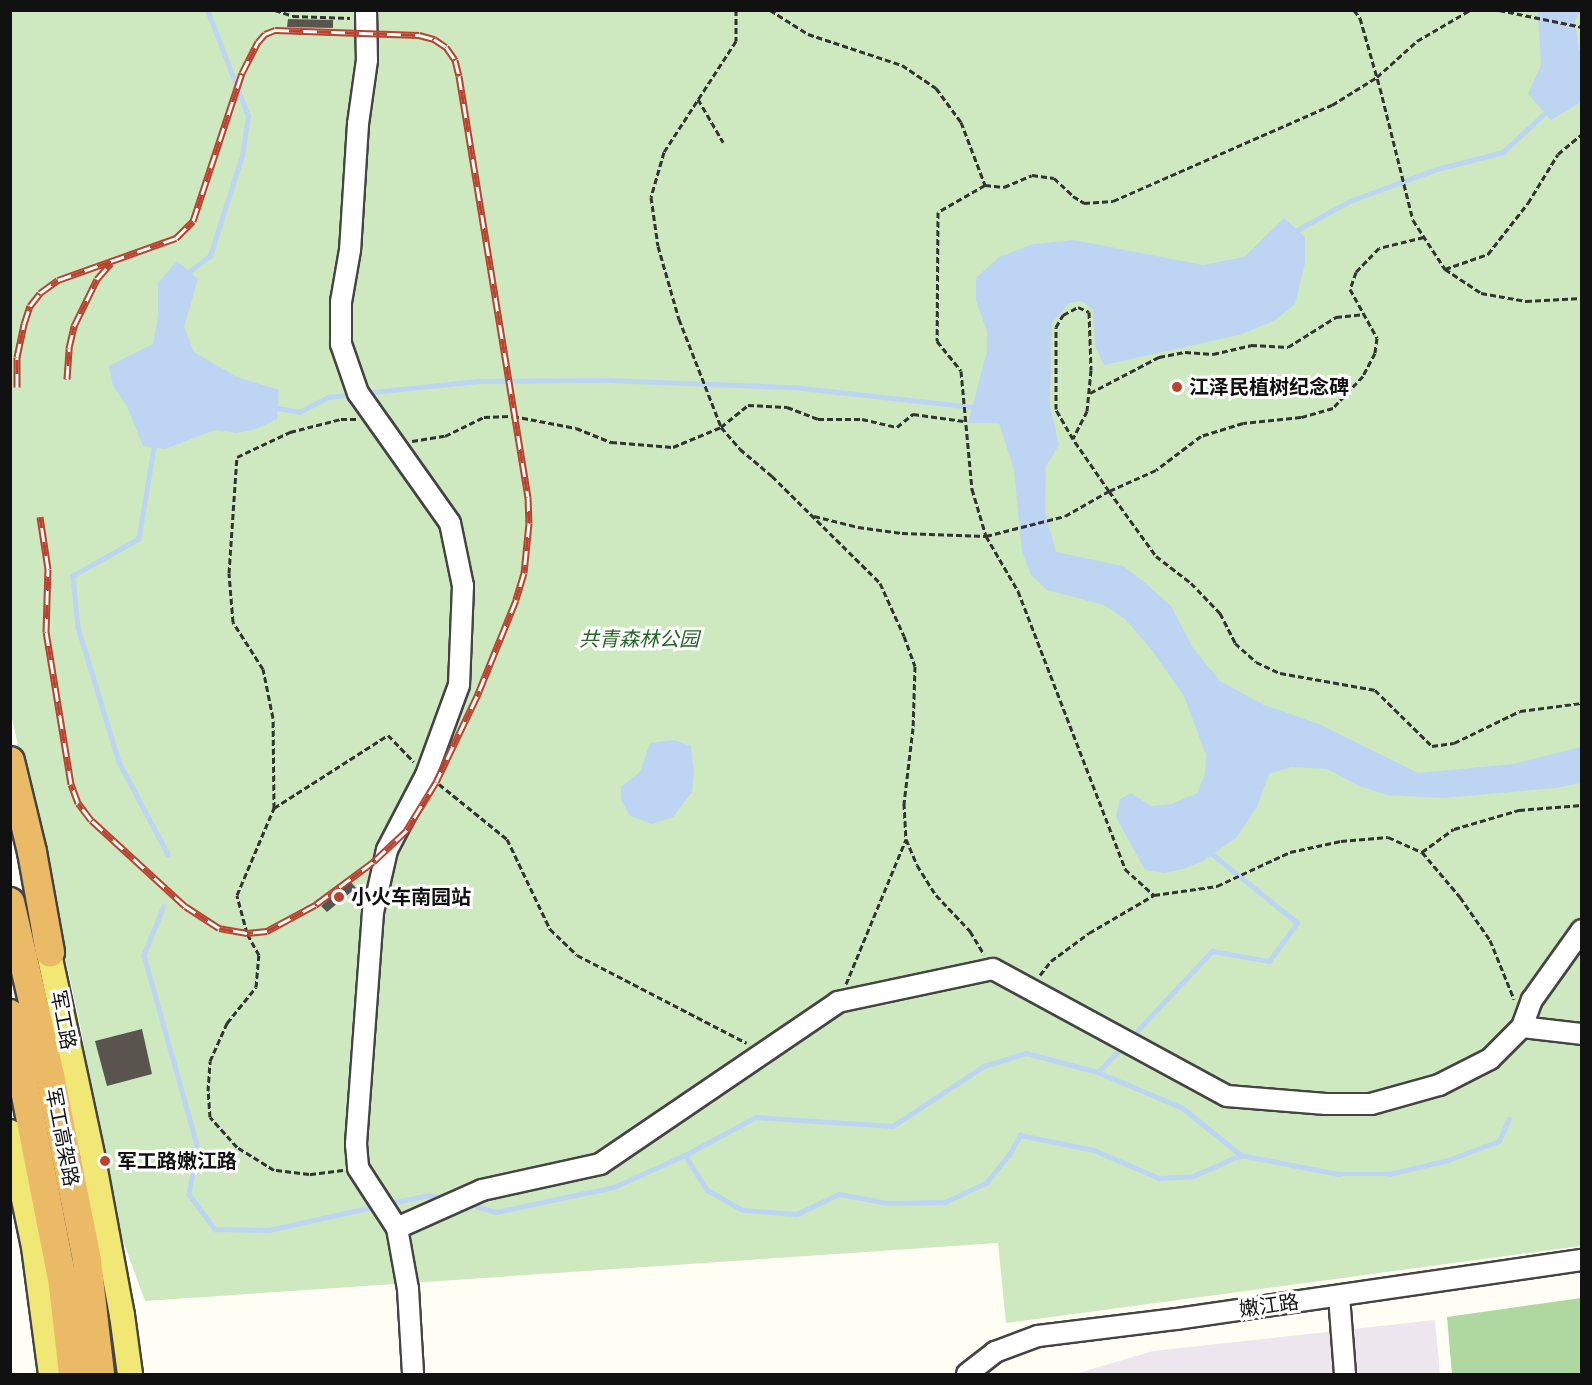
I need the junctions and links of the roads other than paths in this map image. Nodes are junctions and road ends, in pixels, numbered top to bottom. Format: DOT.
graph roads {
  1 [pos="366,17"];
  2 [pos="10,761"];
  3 [pos="10,809"];
  4 [pos="10,902"];
  5 [pos="1581,930"];
  6 [pos="50,952"];
  7 [pos="10,1014"];
  8 [pos="1522,1027"];
  9 [pos="1581,1034"];
  10 [pos="10,1132"];
  11 [pos="397,1228"];
  12 [pos="1581,1260"];
  13 [pos="1339,1296"];
  14 [pos="51,1374"];
  15 [pos="73,1374"];
  16 [pos="100,1374"];
  17 [pos="130,1374"];
  18 [pos="413,1374"];
  19 [pos="967,1374"];
  20 [pos="1345,1374"];
  1 -- 11 [label="street"];
  2 -- 6 [label="highway"];
  3 -- 6 [label="main road, 军工路"];
  4 -- 16 [label="highway, 军工高架路"];
  5 -- 8 [label="street"];
  6 -- 17 [label="main road, 军工路"];
  7 -- 15 [label="highway, 军工高架路"];
  8 -- 9 [label="street"];
  8 -- 11 [label="street"];
  10 -- 14 [label="main road"];
  11 -- 18 [label="street"];
  12 -- 13 [label="street, 嫩江路"];
  13 -- 19 [label="street, 嫩江路"];
  13 -- 20 [label="street"];
}
